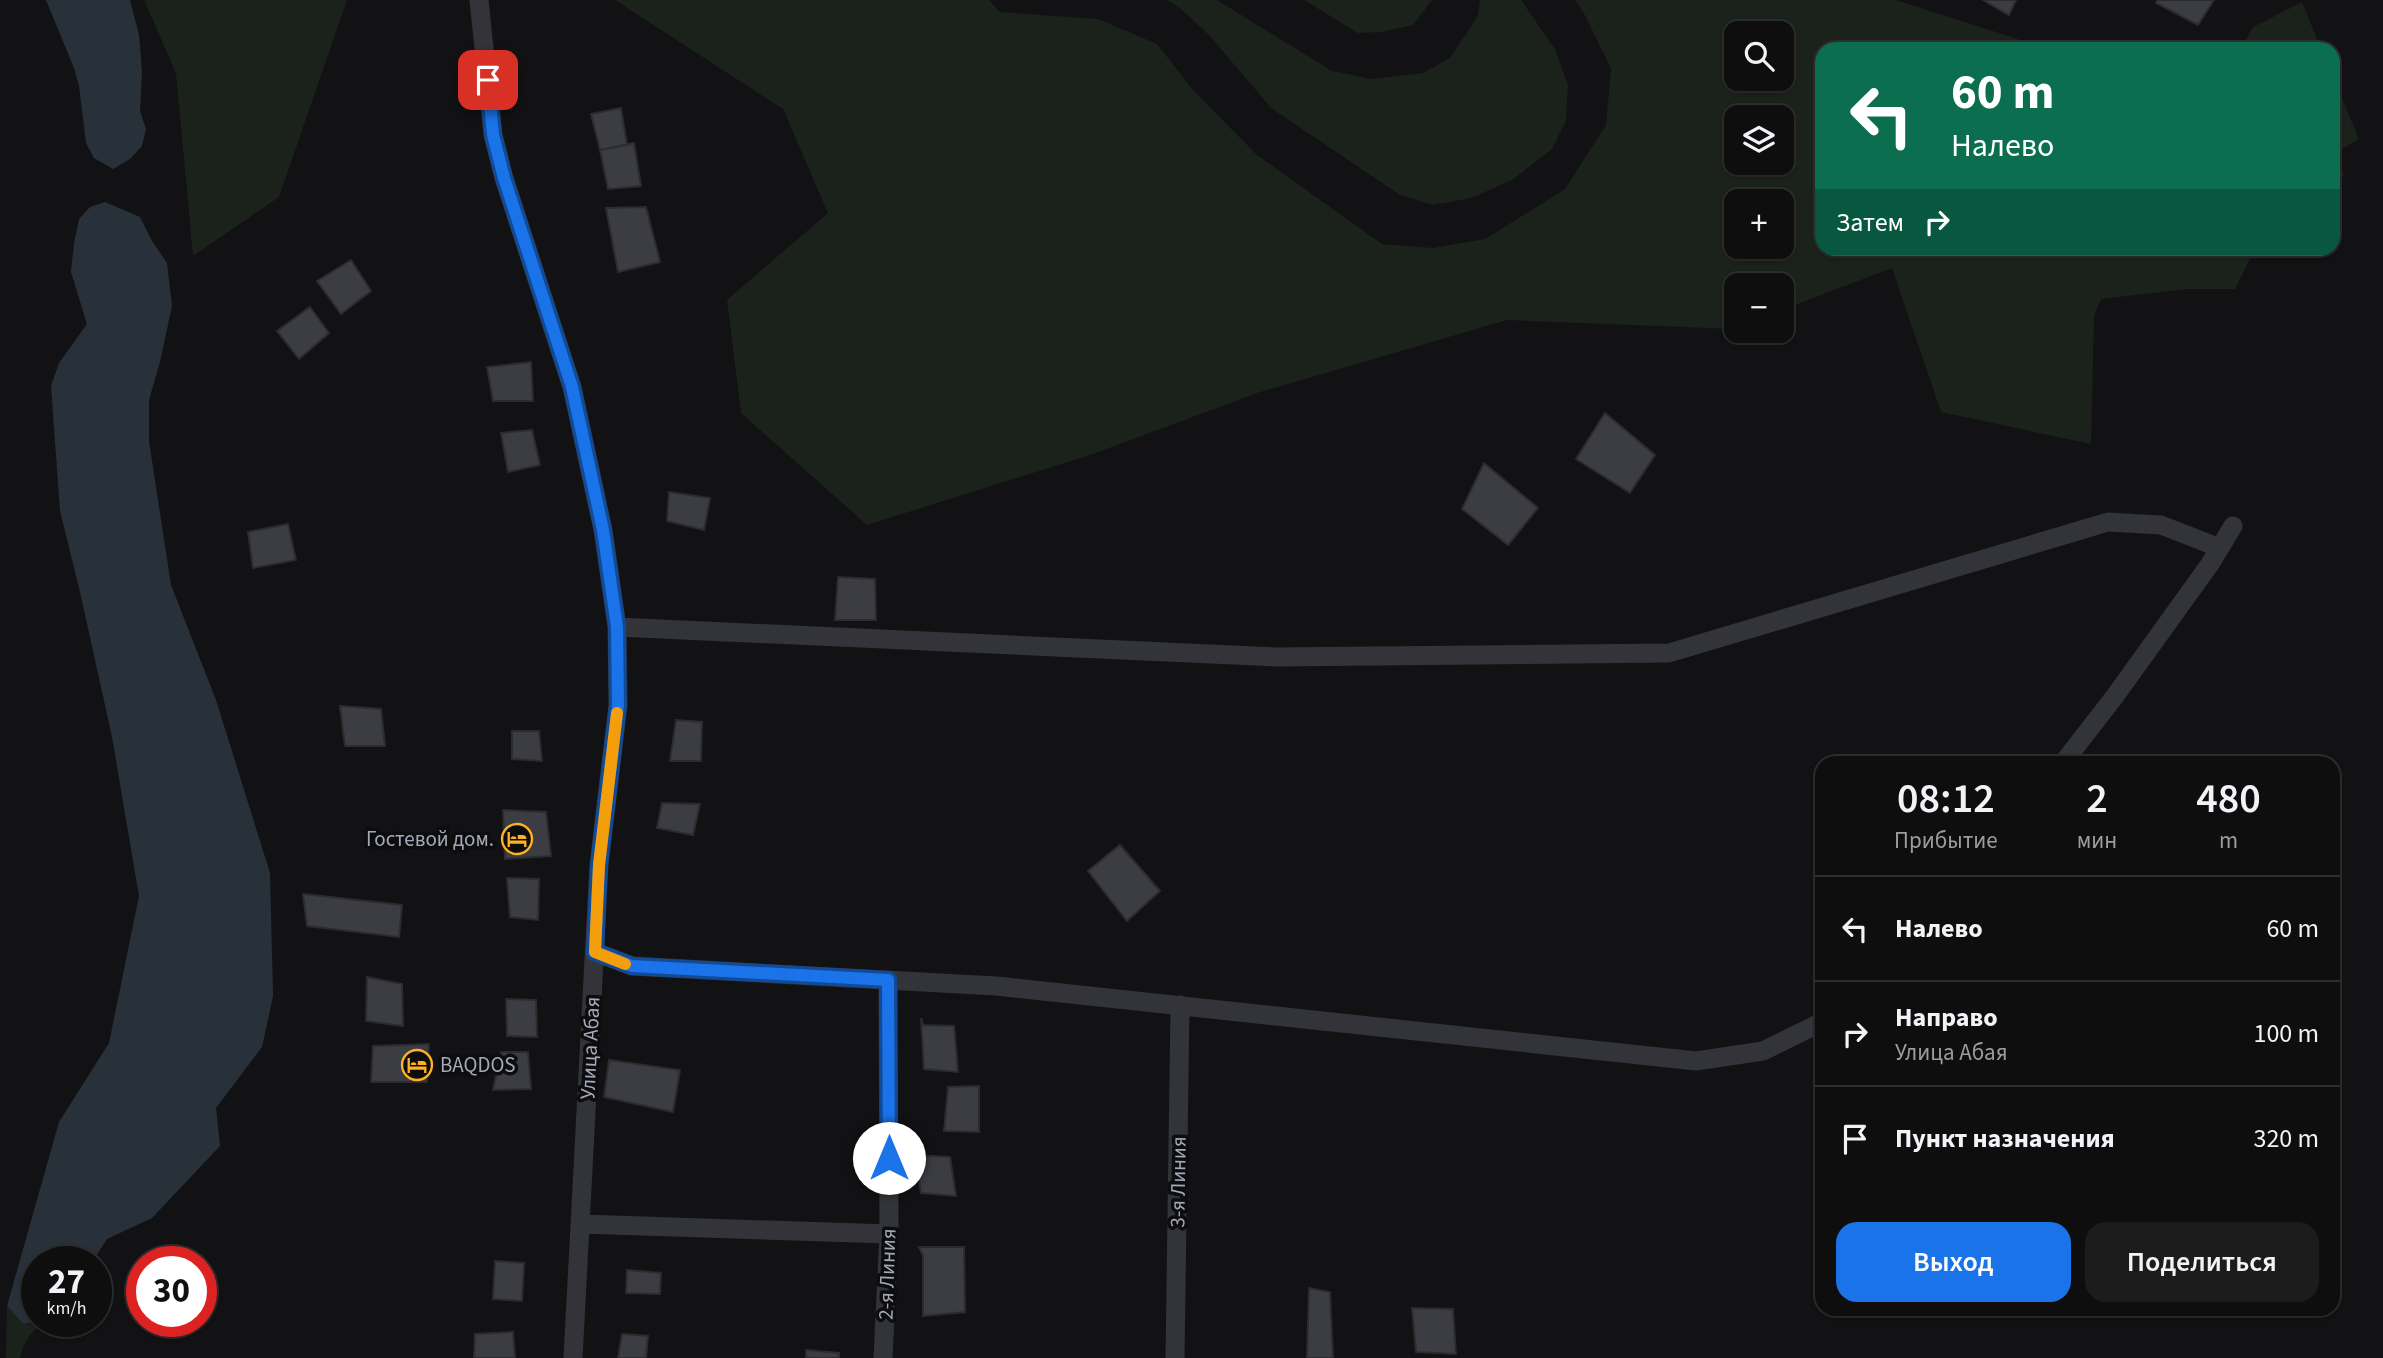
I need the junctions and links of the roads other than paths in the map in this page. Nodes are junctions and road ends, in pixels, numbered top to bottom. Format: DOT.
graph roads {
  1 [pos="479,0"];
  2 [pos="2233,526"];
  3 [pos="2220,548"];
  4 [pos="617,627"];
  5 [pos="2068,756"];
  6 [pos="595,952"];
  7 [pos="888,980"];
  8 [pos="1180,1005"];
  9 [pos="1815,1025"];
  10 [pos="581,1224"];
  11 [pos="889,1234"];
  12 [pos="573,1358"];
  13 [pos="883,1358"];
  14 [pos="1175,1358"];
  1 -- 4 [label="street, Улица Абая"];
  2 -- 3 [label="street"];
  3 -- 4 [label="street"];
  3 -- 5 [label="street"];
  4 -- 6 [label="street, Улица Абая"];
  6 -- 7 [label="street"];
  6 -- 10 [label="street, Улица Абая"];
  7 -- 8 [label="street"];
  7 -- 11 [label="street, 2-я Линия"];
  8 -- 9 [label="street"];
  8 -- 14 [label="street, 3-я Линия"];
  10 -- 11 [label="street"];
  10 -- 12 [label="street, Улица Абая"];
  11 -- 13 [label="street, 2-я Линия"];
}
